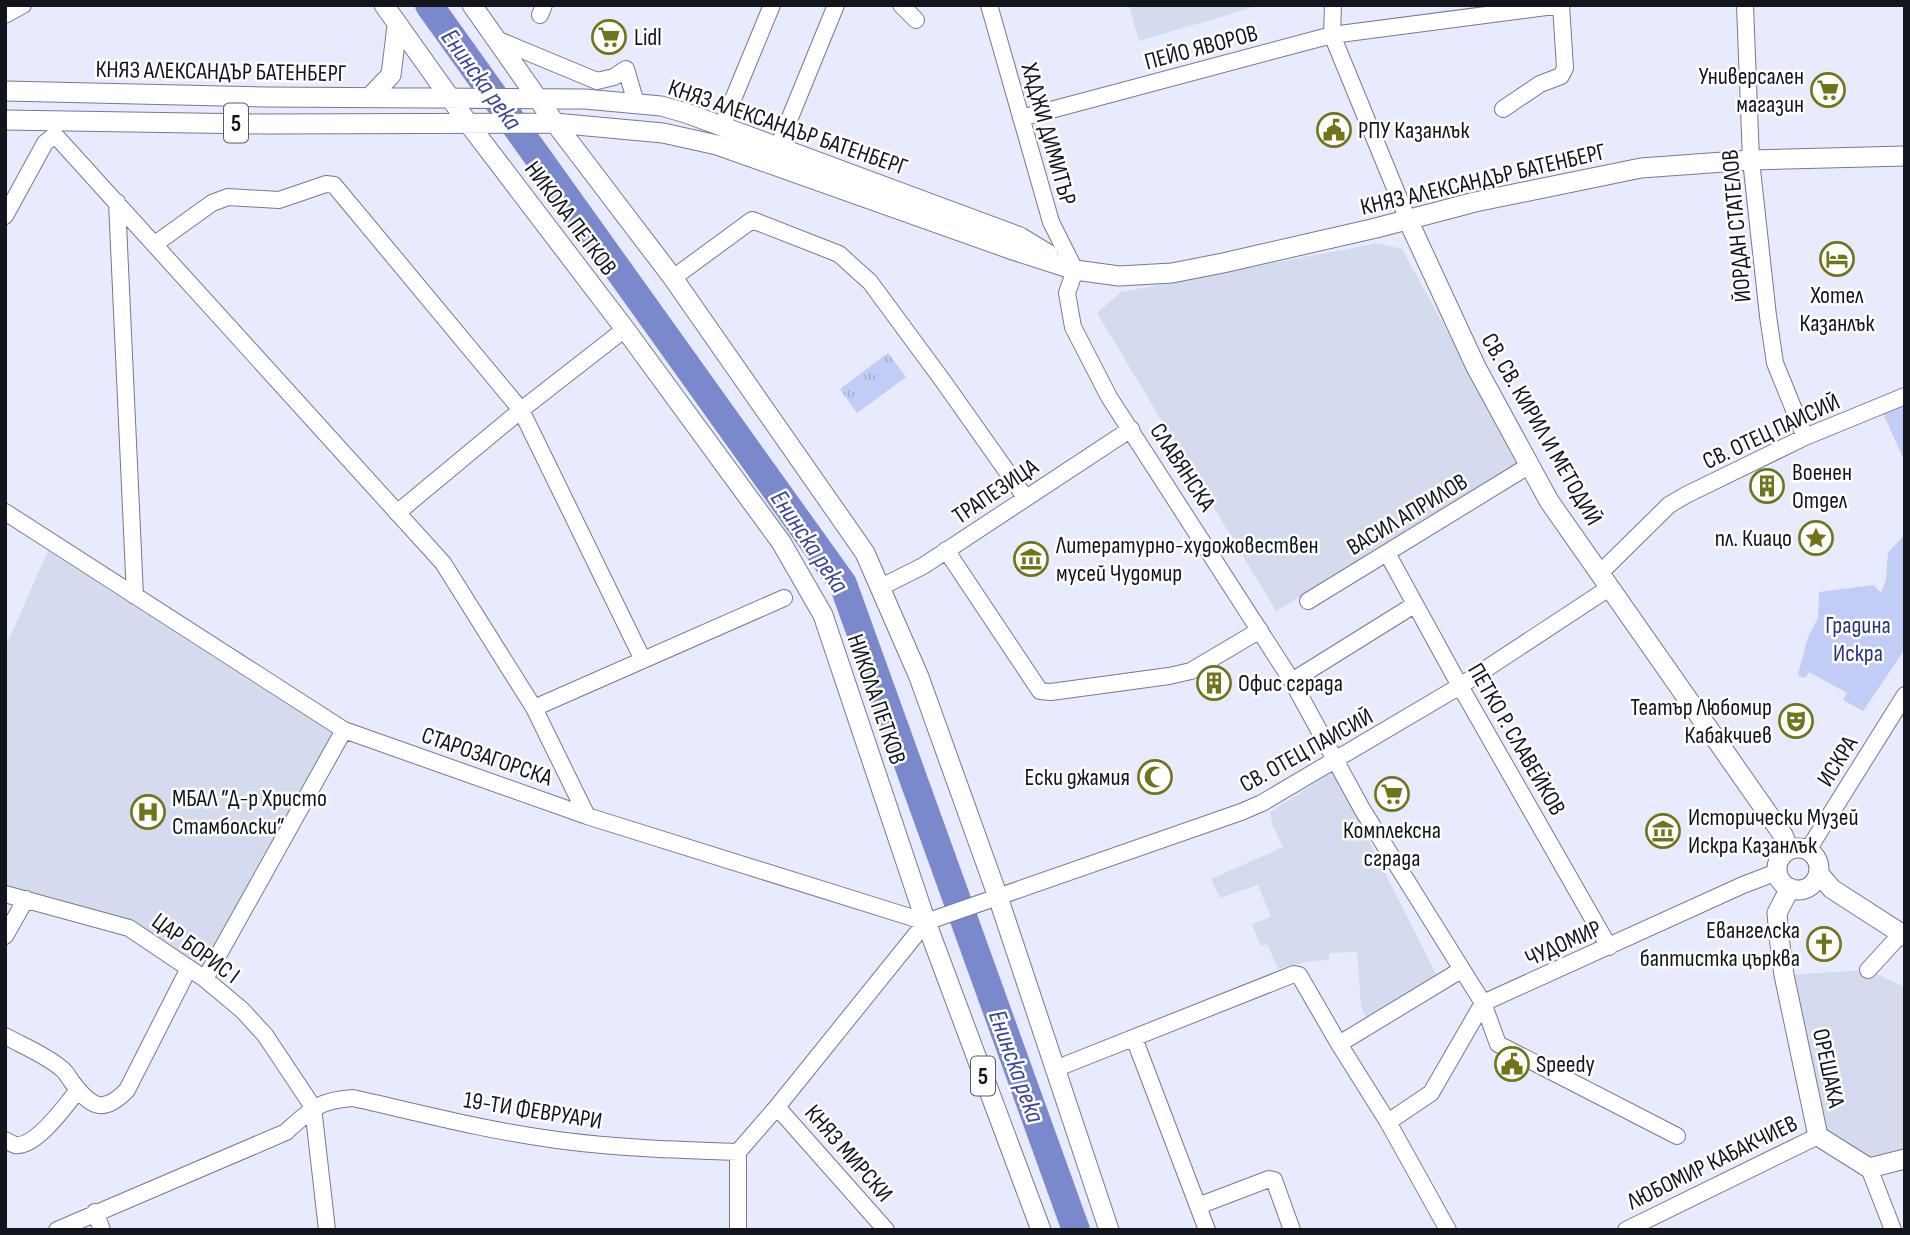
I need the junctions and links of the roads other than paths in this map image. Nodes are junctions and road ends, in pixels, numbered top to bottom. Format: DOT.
graph roads {
  1 [pos="23,5"];
  2 [pos="384,5"];
  3 [pos="472,5"];
  4 [pos="772,5"];
  5 [pos="836,5"];
  6 [pos="901,5"];
  7 [pos="989,5"];
  8 [pos="1333,5"];
  9 [pos="1562,5"];
  10 [pos="1745,5"];
  11 [pos="5,15"];
  12 [pos="916,20"];
  13 [pos="397,26"];
  14 [pos="1332,36"];
  15 [pos="496,38"];
  16 [pos="5,92"];
  17 [pos="370,97"];
  18 [pos="458,97"];
  19 [pos="538,98"];
  20 [pos="636,103"];
  21 [pos="1503,109"];
  22 [pos="1021,118"];
  23 [pos="5,120"];
  24 [pos="468,123"];
  25 [pos="545,123"];
  26 [pos="722,126"];
  27 [pos="778,147"];
  28 [pos="1905,156"];
  29 [pos="1751,160"];
  30 [pos="117,202"];
  31 [pos="5,216"];
  32 [pos="1408,220"];
  33 [pos="155,244"];
  34 [pos="1075,270"];
  35 [pos="674,278"];
  36 [pos="625,329"];
  37 [pos="1905,396"];
  38 [pos="521,410"];
  39 [pos="1132,429"];
  40 [pos="1805,437"];
  41 [pos="1530,465"];
  42 [pos="1025,497"];
  43 [pos="5,512"];
  44 [pos="397,513"];
  45 [pos="946,550"];
  46 [pos="1387,553"];
  47 [pos="1605,581"];
  48 [pos="881,587"];
  49 [pos="135,596"];
  50 [pos="784,598"];
  51 [pos="1308,601"];
  52 [pos="1414,605"];
  53 [pos="1261,630"];
  54 [pos="643,660"];
  55 [pos="1292,681"];
  56 [pos="1460,686"];
  57 [pos="1905,695"];
  58 [pos="534,708"];
  59 [pos="344,730"];
  60 [pos="1335,761"];
  61 [pos="587,816"];
  62 [pos="1798,850"];
  63 [pos="1777,872"];
  64 [pos="1819,874"];
  65 [pos="1790,888"];
  66 [pos="5,894"];
  67 [pos="26,899"];
  68 [pos="992,899"];
  69 [pos="933,920"];
  70 [pos="1903,935"];
  71 [pos="5,936"];
  72 [pos="1609,947"];
  73 [pos="189,968"];
  74 [pos="1461,970"];
  75 [pos="1868,970"];
  76 [pos="205,979"];
  77 [pos="1483,1003"];
  78 [pos="5,1036"];
  79 [pos="1134,1038"];
  80 [pos="1339,1044"];
  81 [pos="1055,1069"];
  82 [pos="78,1090"];
  83 [pos="313,1107"];
  84 [pos="777,1107"];
  85 [pos="1388,1122"];
  86 [pos="1677,1136"];
  87 [pos="1818,1136"];
  88 [pos="5,1140"];
  89 [pos="738,1152"];
  90 [pos="1905,1159"];
  91 [pos="1869,1168"];
  92 [pos="1198,1206"];
  93 [pos="95,1212"];
  94 [pos="57,1230"];
  95 [pos="102,1230"];
  96 [pos="327,1230"];
  97 [pos="738,1230"];
  98 [pos="886,1230"];
  99 [pos="1041,1230"];
  100 [pos="1110,1230"];
  101 [pos="1207,1230"];
  102 [pos="1292,1230"];
  103 [pos="1448,1230"];
  104 [pos="1626,1230"];
  105 [pos="1893,1230"];
  1 -- 11 [label="street"];
  2 -- 13 [label="main road, НИКОЛА ПЕТКОВ"];
  3 -- 15 [label="main road, НИКОЛА ПЕТКОВ"];
  4 -- 26 [label="street"];
  5 -- 27 [label="street"];
  6 -- 12 [label="street"];
  7 -- 22 [label="street, ХАДЖИ ДИМИТЪР"];
  8 -- 14 [label="street"];
  9 -- 14 [label="street, ПЕЙО ЯВОРОВ"];
  9 -- 21 [label="street"];
  10 -- 29 [label="street, ЙОРДАН СТАТЕЛОВ"];
  13 -- 17 [label="main road"];
  13 -- 18 [label="main road, НИКОЛА ПЕТКОВ"];
  14 -- 22 [label="street, ПЕЙО ЯВОРОВ"];
  14 -- 32 [label="street, СВ. СВ. КИРИЛ И МЕТОДИЙ"];
  15 -- 19 [label="main road, НИКОЛА ПЕТКОВ"];
  15 -- 20 [label="street"];
  16 -- 17 [label="main road, КНЯЗ АЛЕКСАНДЪР БАТЕНБЕРГ / 5"];
  17 -- 18 [label="main road, КНЯЗ АЛЕКСАНДЪР БАТЕНБЕРГ / 5"];
  18 -- 19 [label="main road, КНЯЗ АЛЕКСАНДЪР БАТЕНБЕРГ / 5"];
  18 -- 24 [label="main road, НИКОЛА ПЕТКОВ"];
  19 -- 20 [label="main road, КНЯЗ АЛЕКСАНДЪР БАТЕНБЕРГ"];
  19 -- 25 [label="main road, НИКОЛА ПЕТКОВ"];
  20 -- 26 [label="main road, КНЯЗ АЛЕКСАНДЪР БАТЕНБЕРГ"];
  22 -- 34 [label="street, ХАДЖИ ДИМИТЪР"];
  23 -- 24 [label="main road, КНЯЗ АЛЕКСАНДЪР БАТЕНБЕРГ / 5"];
  24 -- 25 [label="main road, КНЯЗ АЛЕКСАНДЪР БАТЕНБЕРГ"];
  24 -- 36 [label="main road, НИКОЛА ПЕТКОВ / 5"];
  25 -- 34 [label="main road, КНЯЗ АЛЕКСАНДЪР БАТЕНБЕРГ"];
  25 -- 35 [label="main road, НИКОЛА ПЕТКОВ"];
  26 -- 27 [label="main road, КНЯЗ АЛЕКСАНДЪР БАТЕНБЕРГ"];
  27 -- 34 [label="main road, КНЯЗ АЛЕКСАНДЪР БАТЕНБЕРГ"];
  28 -- 29 [label="main road, КНЯЗ АЛЕКСАНДЪР БАТЕНБЕРГ"];
  29 -- 32 [label="main road, КНЯЗ АЛЕКСАНДЪР БАТЕНБЕРГ"];
  29 -- 40 [label="street, ЙОРДАН СТАТЕЛОВ"];
  30 -- 31 [label="street"];
  30 -- 33 [label="street"];
  30 -- 49 [label="street"];
  32 -- 34 [label="main road, КНЯЗ АЛЕКСАНДЪР БАТЕНБЕРГ"];
  32 -- 41 [label="main road, СВ. СВ. КИРИЛ И МЕТОДИЙ"];
  33 -- 38 [label="street"];
  33 -- 44 [label="street"];
  34 -- 39 [label="street, СЛАВЯНСКА"];
  35 -- 42 [label="street"];
  35 -- 48 [label="main road, НИКОЛА ПЕТКОВ"];
  36 -- 38 [label="street"];
  36 -- 69 [label="main road, НИКОЛА ПЕТКОВ / 5"];
  37 -- 40 [label="street, СВ. ОТЕЦ ПАИСИЙ"];
  38 -- 44 [label="street"];
  38 -- 54 [label="street"];
  39 -- 42 [label="street, ТРАПЕЗИЦА"];
  39 -- 53 [label="street, СЛАВЯНСКА"];
  40 -- 47 [label="street, СВ. ОТЕЦ ПАИСИЙ"];
  41 -- 46 [label="street, ВАСИЛ АПРИЛОВ"];
  41 -- 47 [label="main road, СВ. СВ. КИРИЛ И МЕТОДИЙ"];
  42 -- 45 [label="street, ТРАПЕЗИЦА"];
  43 -- 49 [label="street, СТАРОЗАГОРСКА"];
  44 -- 58 [label="street"];
  45 -- 48 [label="street, ТРАПЕЗИЦА"];
  45 -- 53 [label="street"];
  46 -- 51 [label="street, ВАСИЛ АПРИЛОВ"];
  46 -- 52 [label="street, ПЕТКО Р. СЛАВЕЙКОВ"];
  47 -- 56 [label="street, СВ. ОТЕЦ ПАИСИЙ"];
  47 -- 62 [label="main road, СВ. СВ. КИРИЛ И МЕТОДИЙ"];
  48 -- 68 [label="main road, НИКОЛА ПЕТКОВ"];
  49 -- 59 [label="street, СТАРОЗАГОРСКА"];
  50 -- 54 [label="street"];
  52 -- 55 [label="street"];
  52 -- 56 [label="street, ПЕТКО Р. СЛАВЕЙКОВ"];
  53 -- 55 [label="street, СЛАВЯНСКА"];
  54 -- 58 [label="street"];
  55 -- 60 [label="street, СЛАВЯНСКА"];
  56 -- 60 [label="street, СВ. ОТЕЦ ПАИСИЙ"];
  56 -- 72 [label="street, ПЕТКО Р. СЛАВЕЙКОВ"];
  57 -- 62 [label="street, ИСКРА"];
  58 -- 61 [label="street"];
  59 -- 61 [label="street, СТАРОЗАГОРСКА"];
  59 -- 76 [label="street"];
  60 -- 68 [label="street, СВ. ОТЕЦ ПАИСИЙ"];
  60 -- 74 [label="street, СЛАВЯНСКА"];
  61 -- 69 [label="street, СТАРОЗАГОРСКА"];
  62 -- 63 [label="main road"];
  62 -- 64 [label="main road"];
  63 -- 65 [label="main road"];
  63 -- 72 [label="street, ЧУДОМИР"];
  64 -- 65 [label="main road"];
  64 -- 70 [label="main road"];
  65 -- 87 [label="main road, ОРЕШАКА"];
  66 -- 67 [label="street, ЦАР БОРИС I"];
  67 -- 71 [label="street"];
  67 -- 73 [label="street, ЦАР БОРИС I"];
  68 -- 69 [label="street"];
  68 -- 81 [label="main road, НИКОЛА ПЕТКОВ"];
  69 -- 84 [label="street"];
  69 -- 99 [label="main road, НИКОЛА ПЕТКОВ / 5"];
  70 -- 75 [label="street"];
  72 -- 77 [label="street, ЧУДОМИР"];
  73 -- 76 [label="street, ЦАР БОРИС I"];
  73 -- 82 [label="street"];
  74 -- 77 [label="street, СЛАВЯНСКА"];
  74 -- 80 [label="street"];
  76 -- 83 [label="street, ЦАР БОРИС I"];
  77 -- 85 [label="street"];
  77 -- 86 [label="street, СЛАВЯНСКА"];
  78 -- 82 [label="street"];
  79 -- 80 [label="street"];
  79 -- 81 [label="street"];
  79 -- 92 [label="street"];
  80 -- 85 [label="street"];
  81 -- 100 [label="main road, НИКОЛА ПЕТКОВ"];
  82 -- 88 [label="street"];
  83 -- 89 [label="street, 19-ТИ ФЕВРУАРИ"];
  83 -- 93 [label="street, 19-ТИ ФЕВРУАРИ"];
  83 -- 96 [label="street"];
  84 -- 89 [label="street"];
  84 -- 98 [label="street, КНЯЗ МИРСКИ"];
  85 -- 103 [label="street"];
  87 -- 91 [label="main road, ОРЕШАКА"];
  87 -- 104 [label="street, ЛЮБОМИР КАБАКЧИЕВ"];
  89 -- 97 [label="street"];
  90 -- 91 [label="main road"];
  91 -- 105 [label="street"];
  92 -- 101 [label="street"];
  92 -- 102 [label="street"];
  93 -- 94 [label="street, 19-ТИ ФЕВРУАРИ"];
  93 -- 95 [label="street"];
}
